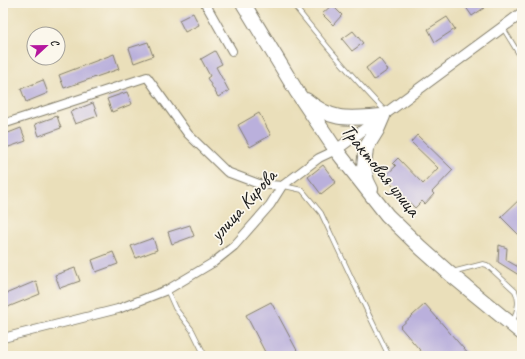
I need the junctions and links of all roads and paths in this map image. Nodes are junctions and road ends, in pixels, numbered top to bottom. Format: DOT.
graph roads {
  1 [pos="205,3"];
  2 [pos="243,3"];
  3 [pos="292,3"];
  4 [pos="522,13"];
  5 [pos="502,28"];
  6 [pos="232,51"];
  7 [pos="522,59"];
  8 [pos="297,92"];
  9 [pos="385,114"];
  10 [pos="3,124"];
  11 [pos="336,150"];
  12 [pos="282,186"];
  13 [pos="387,215"];
  14 [pos="449,273"];
  15 [pos="168,290"];
  16 [pos="517,329"];
  17 [pos="3,338"];
  18 [pos="205,356"];
  19 [pos="389,356"];
  1 -- 6 [label="street"];
  2 -- 8 [label="highway, Трактовая улица"];
  3 -- 9 [label="lane"];
  4 -- 5 [label="street, улица Кирова"];
  5 -- 7 [label="lane"];
  5 -- 9 [label="street, улица Кирова"];
  8 -- 9 [label="highway"];
  8 -- 11 [label="highway, Трактовая улица"];
  9 -- 11 [label="street, улица Кирова"];
  9 -- 13 [label="highway"];
  10 -- 12 [label="street"];
  11 -- 12 [label="street, улица Кирова"];
  11 -- 13 [label="highway, Трактовая улица"];
  12 -- 15 [label="street, улица Кирова"];
  12 -- 19 [label="lane"];
  13 -- 14 [label="highway, Трактовая улица"];
  14 -- 16 [label="highway, Трактовая улица"];
  14 -- 16 [label="lane"];
  15 -- 17 [label="street, улица Кирова"];
  15 -- 18 [label="lane"];
}
